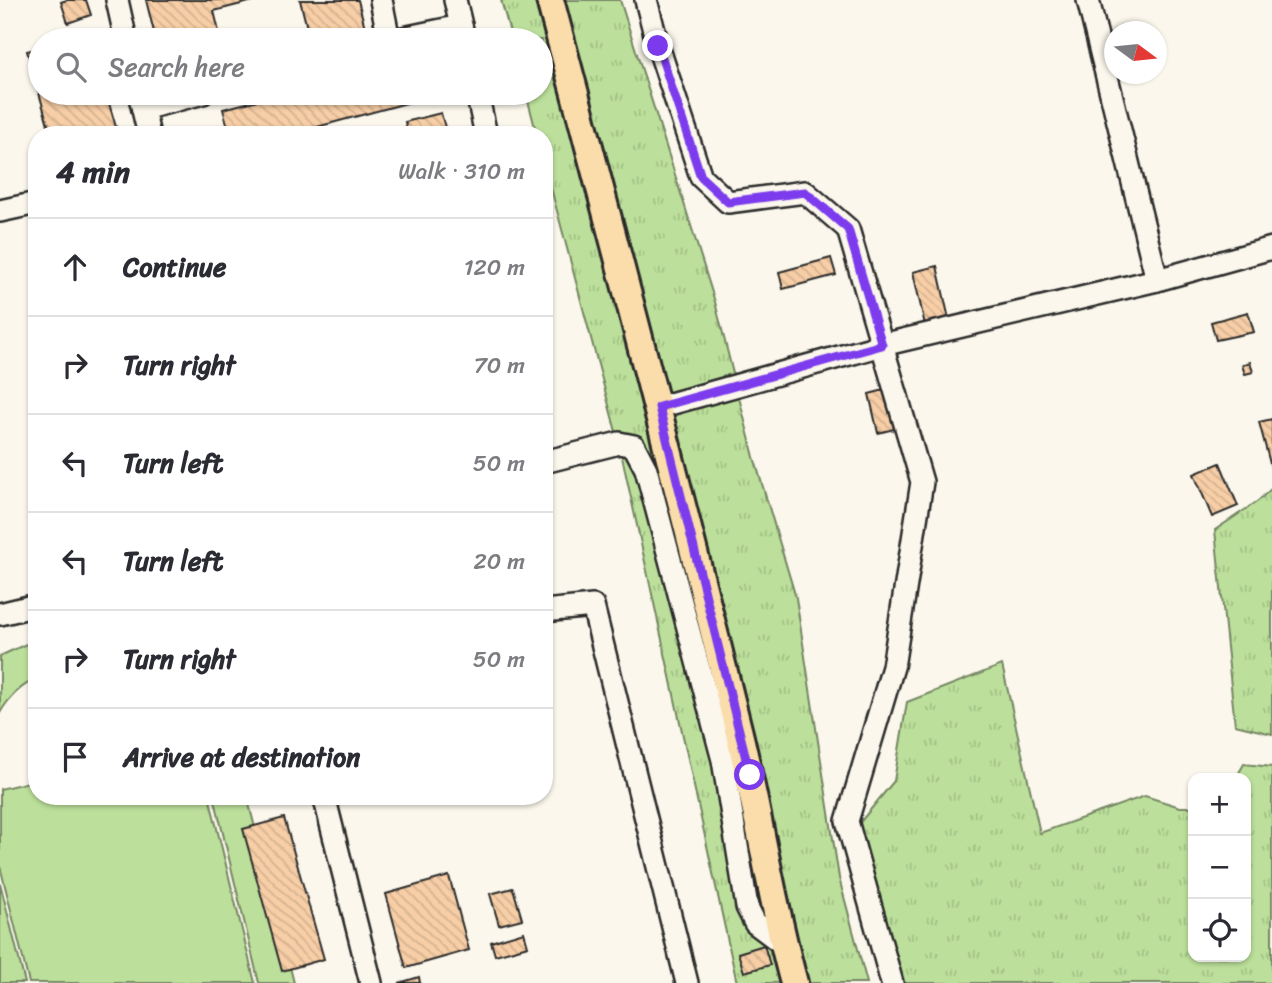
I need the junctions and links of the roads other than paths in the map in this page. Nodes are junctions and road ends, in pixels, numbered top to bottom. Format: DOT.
graph roads {
  1 [pos="117,0"];
  2 [pos="381,0"];
  3 [pos="455,0"];
  4 [pos="550,0"];
  5 [pos="646,0"];
  6 [pos="1088,0"];
  7 [pos="124,28"];
  8 [pos="388,28"];
  9 [pos="462,28"];
  10 [pos="142,105"];
  11 [pos="480,105"];
  12 [pos="147,126"];
  13 [pos="484,126"];
  14 [pos="28,205"];
  15 [pos="0,211"];
  16 [pos="1272,248"];
  17 [pos="1157,280"];
  18 [pos="882,345"];
  19 [pos="659,407"];
  20 [pos="553,460"];
  21 [pos="28,607"];
  22 [pos="553,610"];
  23 [pos="0,614"];
  24 [pos="326,805"];
  25 [pos="783,944"];
  26 [pos="371,983"];
  27 [pos="687,983"];
  28 [pos="794,983"];
  29 [pos="892,983"];
  1 -- 7 [label="lane"];
  2 -- 8 [label="lane"];
  3 -- 9 [label="lane"];
  4 -- 19 [label="main road"];
  5 -- 18 [label="lane"];
  6 -- 17 [label="lane"];
  10 -- 12 [label="lane"];
  11 -- 13 [label="lane"];
  14 -- 15 [label="lane"];
  16 -- 17 [label="lane"];
  17 -- 18 [label="lane"];
  18 -- 19 [label="lane"];
  18 -- 29 [label="lane"];
  19 -- 25 [label="main road"];
  20 -- 25 [label="lane"];
  21 -- 23 [label="lane"];
  22 -- 27 [label="lane"];
  24 -- 26 [label="lane"];
  25 -- 28 [label="main road"];
}
